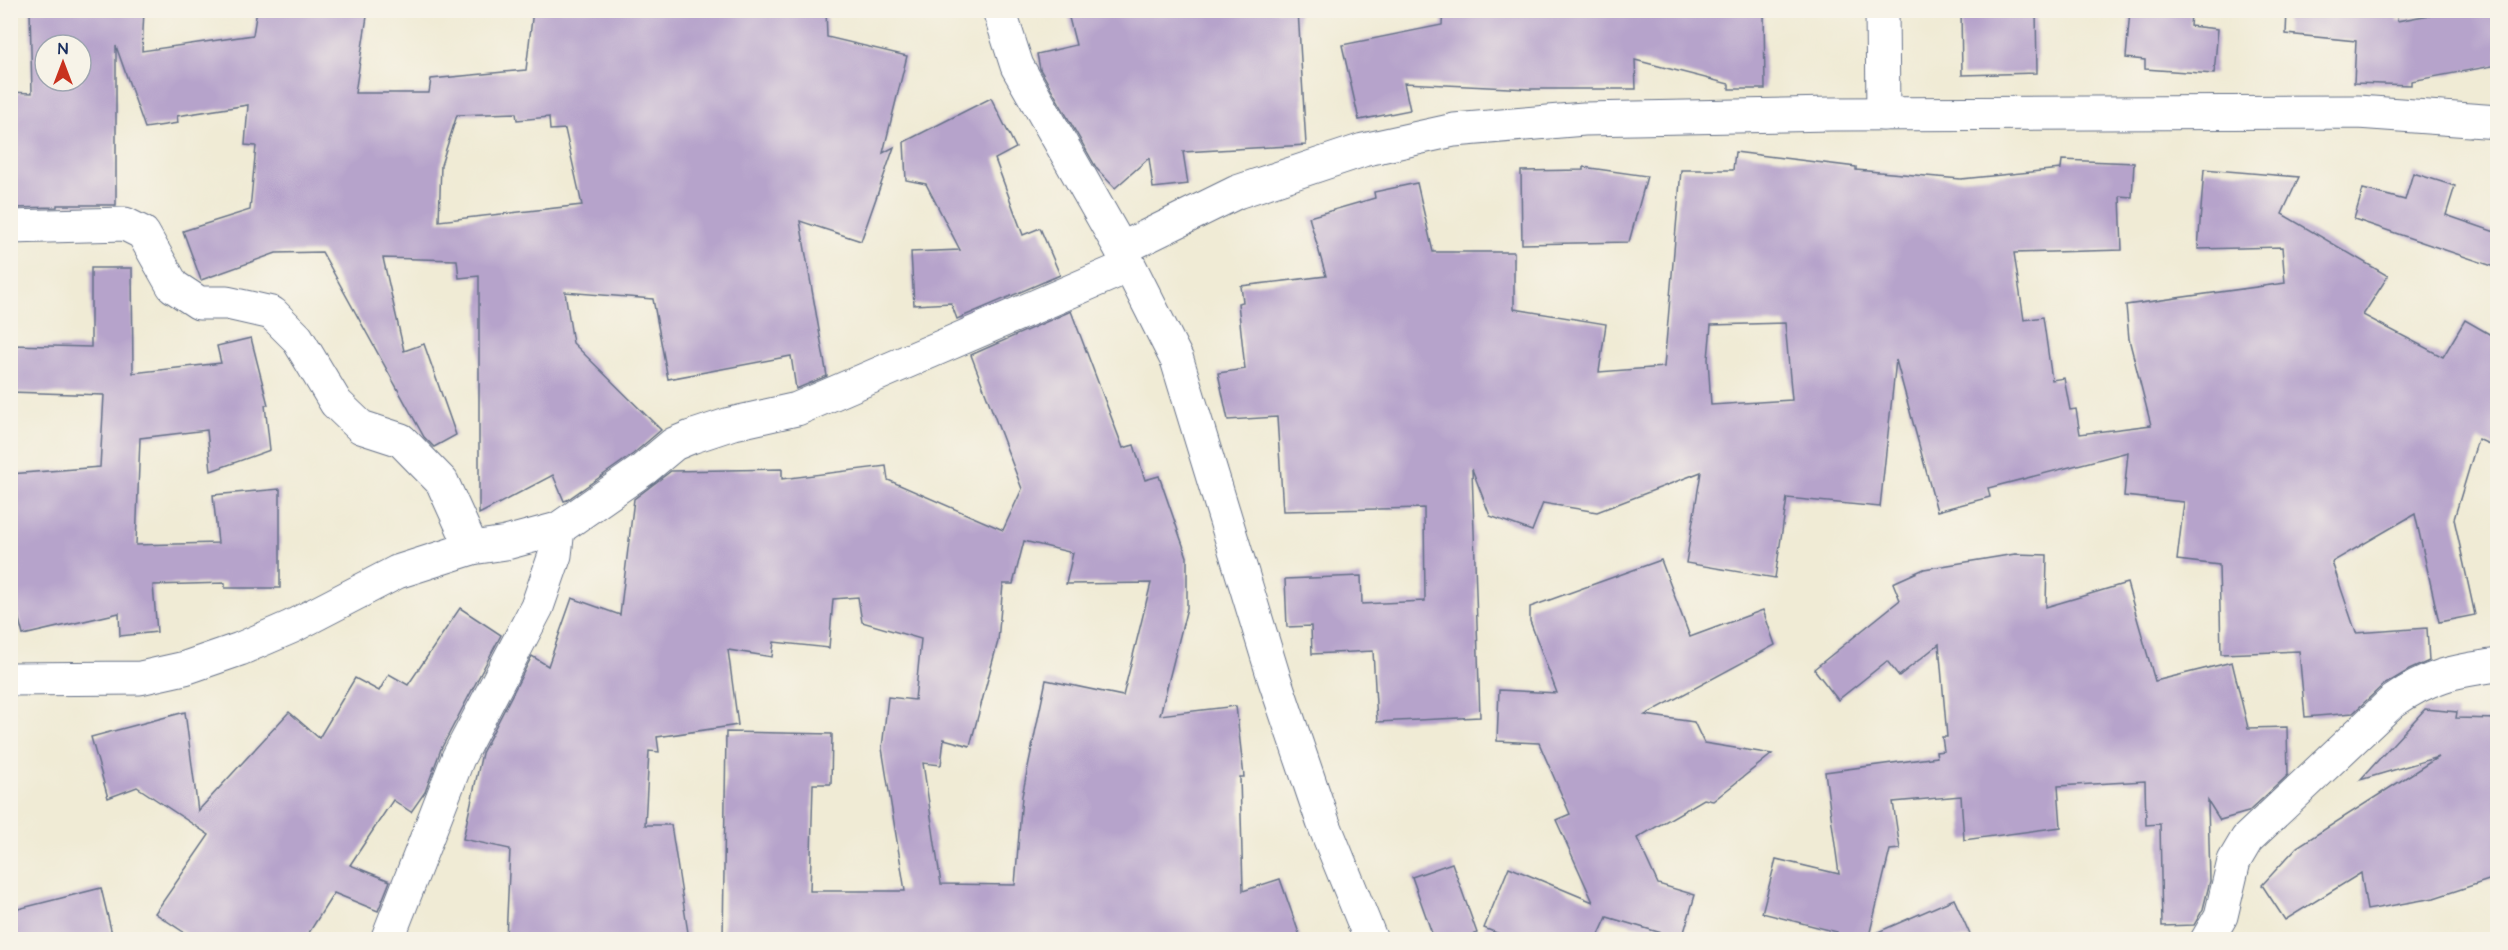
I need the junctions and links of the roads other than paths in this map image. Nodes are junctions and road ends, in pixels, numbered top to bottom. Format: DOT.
graph roads {
  1 [pos="999,10"];
  2 [pos="1882,10"];
  3 [pos="1884,114"];
  4 [pos="2498,123"];
  5 [pos="10,227"];
  6 [pos="1125,257"];
  7 [pos="558,529"];
  8 [pos="472,548"];
  9 [pos="2498,665"];
  10 [pos="10,679"];
  11 [pos="387,939"];
  12 [pos="1371,939"];
  13 [pos="2207,939"];
  1 -- 6 [label="street"];
  2 -- 3 [label="street"];
  3 -- 4 [label="street"];
  3 -- 6 [label="street"];
  5 -- 8 [label="street"];
  6 -- 7 [label="street"];
  6 -- 12 [label="street"];
  7 -- 8 [label="street"];
  7 -- 11 [label="street"];
  8 -- 10 [label="street"];
  9 -- 13 [label="street"];
}
